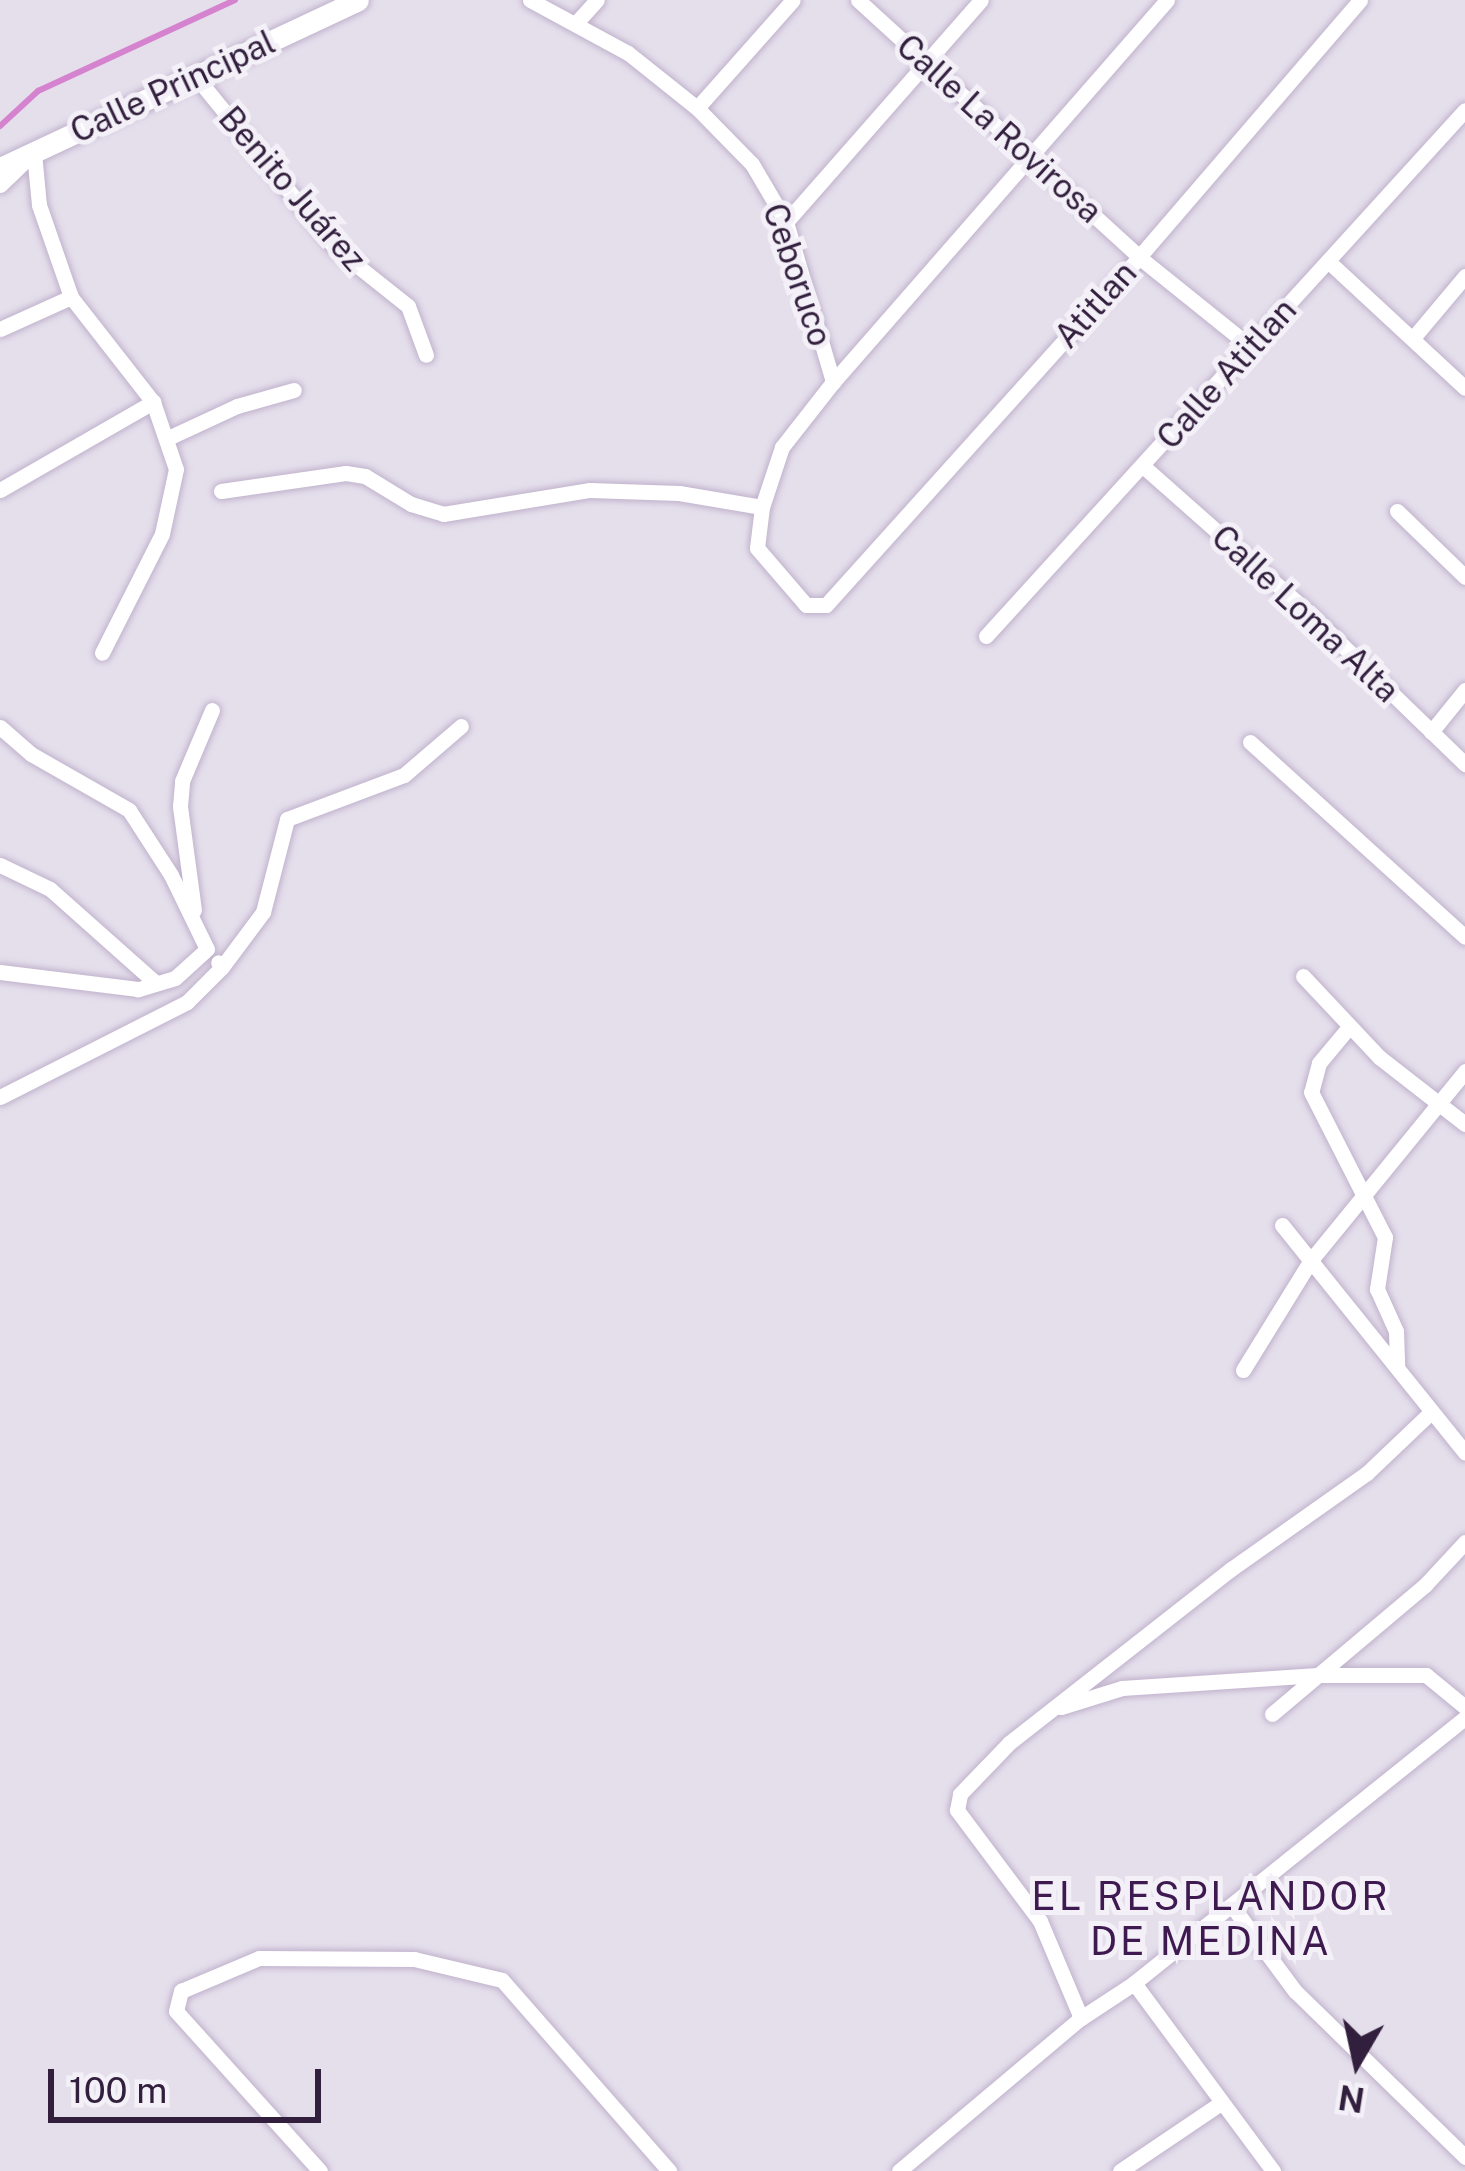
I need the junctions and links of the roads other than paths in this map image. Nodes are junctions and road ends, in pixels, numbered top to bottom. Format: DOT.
graph roads {
  1 [pos="597,0"];
  2 [pos="793,0"];
  3 [pos="858,0"];
  4 [pos="981,0"];
  5 [pos="1167,0"];
  6 [pos="1360,0"];
  7 [pos="356,1"];
  8 [pos="531,3"];
  9 [pos="576,23"];
  10 [pos="928,64"];
  11 [pos="196,77"];
  12 [pos="697,108"];
  13 [pos="1465,110"];
  14 [pos="34,153"];
  15 [pos="1031,158"];
  16 [pos="0,168"];
  17 [pos="0,185"];
  18 [pos="786,222"];
  19 [pos="1139,257"];
  20 [pos="1329,262"];
  21 [pos="1465,277"];
  22 [pos="71,296"];
  23 [pos="0,329"];
  24 [pos="1413,338"];
  25 [pos="1252,348"];
  26 [pos="426,355"];
  27 [pos="832,382"];
  28 [pos="1465,388"];
  29 [pos="294,390"];
  30 [pos="153,402"];
  31 [pos="168,438"];
  32 [pos="1143,466"];
  33 [pos="0,490"];
  34 [pos="221,491"];
  35 [pos="762,507"];
  36 [pos="1397,511"];
  37 [pos="1465,577"];
  38 [pos="826,605"];
  39 [pos="986,636"];
  40 [pos="102,653"];
  41 [pos="1465,690"];
  42 [pos="212,710"];
  43 [pos="461,726"];
  44 [pos="0,728"];
  45 [pos="1431,731"];
  46 [pos="1250,742"];
  47 [pos="1465,764"];
  48 [pos="0,865"];
  49 [pos="195,919"];
  50 [pos="1465,937"];
  51 [pos="207,950"];
  52 [pos="222,967"];
  53 [pos="0,971"];
  54 [pos="1303,976"];
  55 [pos="157,983"];
  56 [pos="1349,1027"];
  57 [pos="1465,1071"];
  58 [pos="0,1097"];
  59 [pos="1438,1104"];
  60 [pos="1465,1124"];
  61 [pos="1361,1198"];
  62 [pos="1282,1225"];
  63 [pos="1311,1260"];
  64 [pos="1397,1366"];
  65 [pos="1243,1370"];
  66 [pos="1431,1412"];
  67 [pos="1465,1454"];
  68 [pos="1465,1542"];
  69 [pos="1318,1675"];
  70 [pos="1465,1707"];
  71 [pos="1053,1710"];
  72 [pos="1272,1714"];
  73 [pos="1465,1718"];
  74 [pos="1232,1906"];
  75 [pos="1134,1983"];
  76 [pos="1081,2018"];
  77 [pos="1221,2103"];
  78 [pos="921,2156"];
  79 [pos="1465,2157"];
  80 [pos="320,2171"];
  81 [pos="669,2171"];
  82 [pos="899,2171"];
  83 [pos="933,2171"];
  84 [pos="1120,2171"];
  85 [pos="1273,2171"];
  1 -- 9 [label="street"];
  2 -- 12 [label="street"];
  3 -- 10 [label="street, Calle La Rovirosa"];
  4 -- 10 [label="street"];
  5 -- 15 [label="street"];
  6 -- 19 [label="street, Atitlan"];
  7 -- 11 [label="street, Calle Principal"];
  8 -- 9 [label="street, Ceboruco"];
  9 -- 12 [label="street, Ceboruco"];
  10 -- 15 [label="street, Calle La Rovirosa"];
  10 -- 18 [label="street"];
  11 -- 14 [label="street, Calle Principal"];
  11 -- 26 [label="street, Benito Juárez"];
  12 -- 18 [label="street, Ceboruco"];
  13 -- 20 [label="street, Calle Atitlan"];
  14 -- 16 [label="street"];
  14 -- 17 [label="street, Calle Principal"];
  14 -- 22 [label="street"];
  15 -- 19 [label="street, Calle La Rovirosa"];
  15 -- 27 [label="street"];
  18 -- 27 [label="street, Ceboruco"];
  19 -- 25 [label="street, Calle La Rovirosa"];
  19 -- 38 [label="street, Atitlan"];
  20 -- 24 [label="street"];
  20 -- 25 [label="street, Calle Atitlan"];
  21 -- 24 [label="street"];
  22 -- 23 [label="street"];
  22 -- 30 [label="street"];
  24 -- 28 [label="street"];
  25 -- 32 [label="street, Calle Atitlan"];
  27 -- 35 [label="street, Ceboruco"];
  29 -- 31 [label="street"];
  30 -- 31 [label="street"];
  30 -- 33 [label="street"];
  31 -- 40 [label="street"];
  32 -- 39 [label="street, Calle Atitlan"];
  32 -- 45 [label="street, Calle Loma Alta"];
  34 -- 35 [label="street"];
  35 -- 38 [label="street, Ceboruco"];
  36 -- 37 [label="street"];
  41 -- 45 [label="street"];
  42 -- 49 [label="street"];
  43 -- 52 [label="street"];
  44 -- 49 [label="street"];
  45 -- 47 [label="street, Calle Loma Alta"];
  46 -- 50 [label="street"];
  48 -- 55 [label="street"];
  49 -- 51 [label="street"];
  51 -- 52 [label="street"];
  51 -- 55 [label="street"];
  52 -- 58 [label="street"];
  53 -- 55 [label="street"];
  54 -- 56 [label="street"];
  56 -- 59 [label="street"];
  56 -- 61 [label="street"];
  57 -- 59 [label="street"];
  59 -- 60 [label="street"];
  59 -- 61 [label="street"];
  61 -- 63 [label="street"];
  61 -- 64 [label="street"];
  62 -- 63 [label="street"];
  63 -- 64 [label="street"];
  63 -- 65 [label="street"];
  64 -- 66 [label="street"];
  66 -- 67 [label="street"];
  66 -- 71 [label="street"];
  68 -- 69 [label="street"];
  69 -- 70 [label="street"];
  69 -- 71 [label="street"];
  69 -- 72 [label="street"];
  71 -- 76 [label="street"];
  73 -- 74 [label="street"];
  74 -- 75 [label="street"];
  74 -- 79 [label="street"];
  75 -- 76 [label="street"];
  75 -- 77 [label="street"];
  76 -- 78 [label="street"];
  77 -- 84 [label="street"];
  77 -- 85 [label="street"];
  78 -- 82 [label="street"];
  78 -- 83 [label="street"];
  80 -- 81 [label="street"];
}
